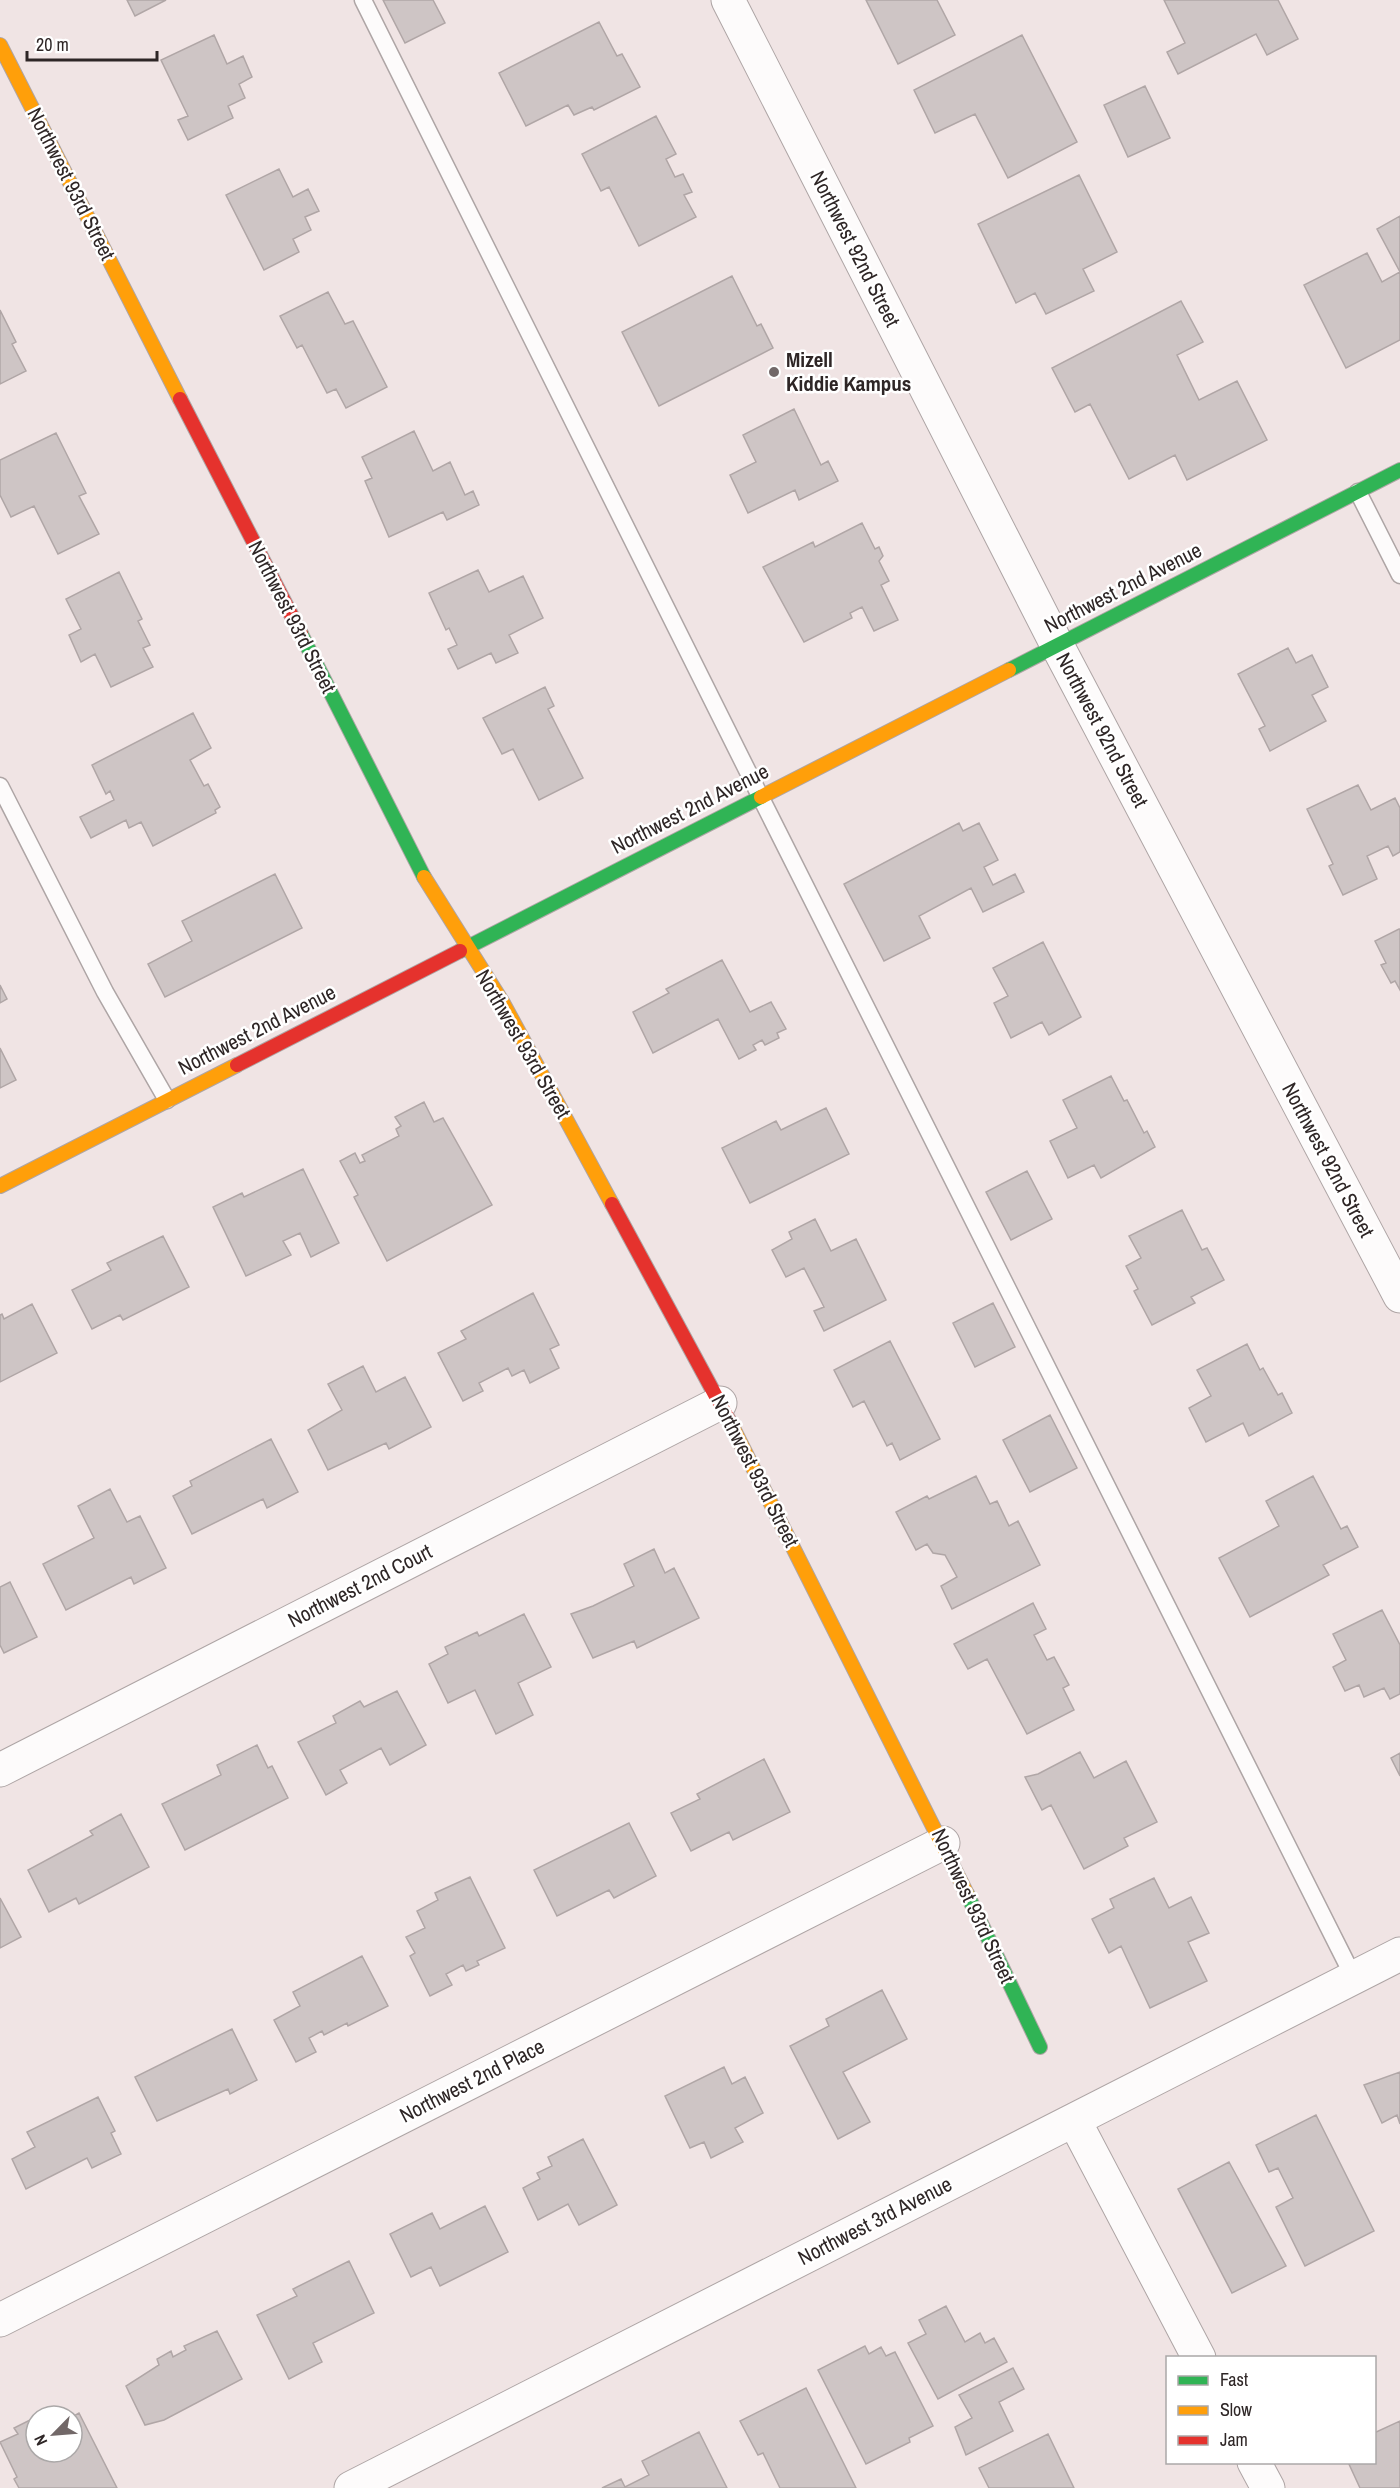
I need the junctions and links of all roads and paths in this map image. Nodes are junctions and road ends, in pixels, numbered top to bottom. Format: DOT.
graph roads {
  1 [pos="363,0"];
  2 [pos="728,0"];
  3 [pos="0,45"];
  4 [pos="1400,470"];
  5 [pos="1358,492"];
  6 [pos="1400,575"];
  7 [pos="1057,645"];
  8 [pos="0,786"];
  9 [pos="760,796"];
  10 [pos="466,946"];
  11 [pos="167,1100"];
  12 [pos="0,1186"];
  13 [pos="1400,1296"];
  14 [pos="720,1403"];
  15 [pos="0,1770"];
  16 [pos="943,1842"];
  17 [pos="1400,1954"];
  18 [pos="1354,1978"];
  19 [pos="1040,2047"];
  20 [pos="1074,2120"];
  21 [pos="0,2320"];
  22 [pos="1198,2356"];
  23 [pos="1255,2464"];
  24 [pos="351,2488"];
  25 [pos="1268,2488"];
  1 -- 9 [label="lane"];
  2 -- 7 [label="street, Northwest 92nd Street"];
  3 -- 10 [label="street, Northwest 93rd Street"];
  4 -- 5 [label="street, Northwest 2nd Avenue"];
  5 -- 6 [label="lane"];
  5 -- 7 [label="street, Northwest 2nd Avenue"];
  7 -- 9 [label="street, Northwest 2nd Avenue"];
  7 -- 13 [label="street, Northwest 92nd Street"];
  8 -- 11 [label="lane"];
  9 -- 10 [label="street, Northwest 2nd Avenue"];
  9 -- 18 [label="lane"];
  10 -- 11 [label="street, Northwest 2nd Avenue"];
  10 -- 14 [label="street, Northwest 93rd Street"];
  11 -- 12 [label="street, Northwest 2nd Avenue"];
  14 -- 15 [label="street, Northwest 2nd Court"];
  14 -- 16 [label="street, Northwest 93rd Street"];
  16 -- 19 [label="street, Northwest 93rd Street"];
  16 -- 21 [label="street, Northwest 2nd Place"];
  17 -- 18 [label="street, Northwest 3rd Avenue"];
  18 -- 20 [label="street, Northwest 3rd Avenue"];
  20 -- 22 [label="street"];
  20 -- 24 [label="street, Northwest 3rd Avenue"];
  23 -- 25 [label="street"];
}
